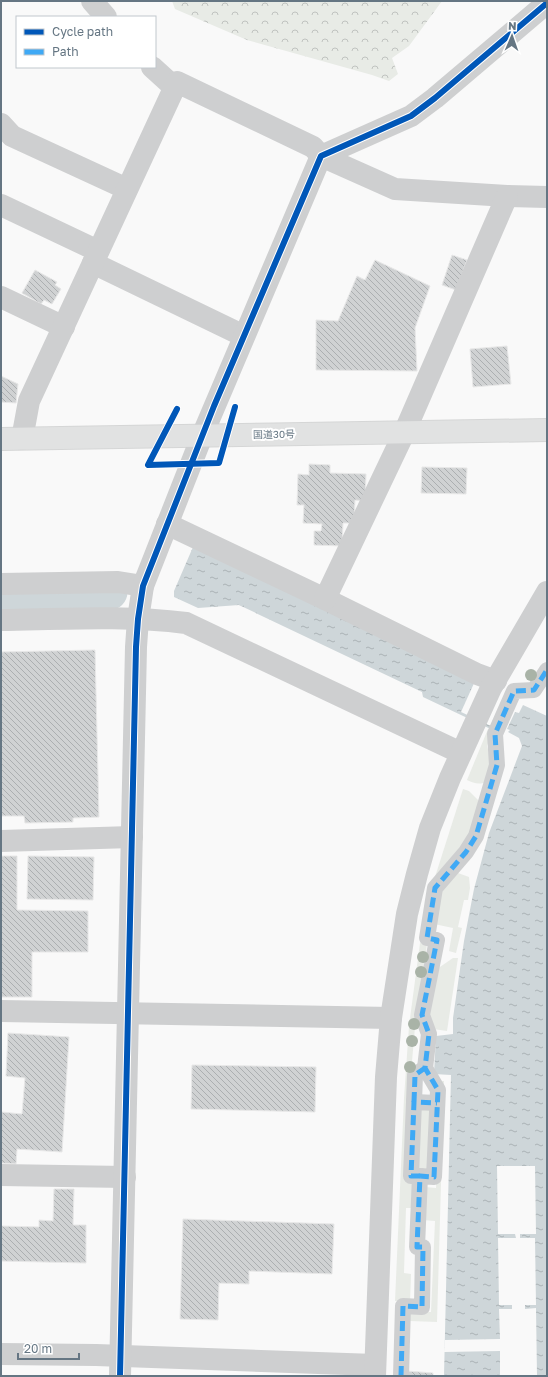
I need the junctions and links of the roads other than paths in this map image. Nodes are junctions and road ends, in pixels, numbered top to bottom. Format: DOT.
graph roads {
  1 [pos="92,1"];
  2 [pos="547,3"];
  3 [pos="105,16"];
  4 [pos="153,68"];
  5 [pos="174,87"];
  6 [pos="1,124"];
  7 [pos="322,156"];
  8 [pos="127,189"];
  9 [pos="507,196"];
  10 [pos="547,197"];
  11 [pos="1,205"];
  12 [pos="96,257"];
  13 [pos="1,297"];
  14 [pos="64,327"];
  15 [pos="244,336"];
  16 [pos="547,430"];
  17 [pos="405,431"];
  18 [pos="202,436"];
  19 [pos="12,439"];
  20 [pos="167,524"];
  21 [pos="1,584"];
  22 [pos="144,586"];
  23 [pos="547,592"];
  24 [pos="325,599"];
  25 [pos="138,619"];
  26 [pos="1,620"];
  27 [pos="547,670"];
  28 [pos="494,685"];
  29 [pos="461,753"];
  30 [pos="132,837"];
  31 [pos="1,841"];
  32 [pos="1,1011"];
  33 [pos="128,1012"];
  34 [pos="391,1018"];
  35 [pos="424,1068"];
  36 [pos="414,1102"];
  37 [pos="437,1103"];
  38 [pos="1,1175"];
  39 [pos="420,1176"];
  40 [pos="124,1177"];
  41 [pos="1,1354"];
  42 [pos="121,1366"];
  43 [pos="375,1371"];
  44 [pos="401,1376"];
  1 -- 3 [label="street"];
  2 -- 7 [label="street"];
  4 -- 5 [label="street"];
  5 -- 7 [label="street"];
  5 -- 8 [label="street"];
  6 -- 8 [label="street"];
  7 -- 9 [label="street"];
  7 -- 15 [label="street"];
  8 -- 12 [label="street"];
  9 -- 10 [label="street"];
  9 -- 17 [label="street"];
  11 -- 12 [label="street"];
  12 -- 14 [label="street"];
  12 -- 15 [label="street"];
  13 -- 14 [label="street"];
  14 -- 19 [label="street"];
  15 -- 18 [label="street"];
  16 -- 17 [label="highway, 国道30号"];
  17 -- 18 [label="highway, 国道30号"];
  17 -- 24 [label="street"];
  18 -- 19 [label="highway, 国道30号"];
  18 -- 20 [label="street"];
  20 -- 22 [label="street"];
  20 -- 24 [label="street"];
  21 -- 22 [label="street"];
  22 -- 25 [label="street"];
  23 -- 28 [label="street"];
  24 -- 28 [label="street"];
  25 -- 26 [label="street"];
  25 -- 29 [label="street"];
  25 -- 30 [label="street"];
  27 -- 35 [label="street"];
  28 -- 29 [label="street"];
  29 -- 34 [label="street"];
  30 -- 31 [label="street"];
  30 -- 33 [label="street"];
  32 -- 33 [label="street"];
  33 -- 34 [label="street"];
  33 -- 40 [label="street"];
  34 -- 43 [label="street"];
  35 -- 36 [label="street"];
  35 -- 37 [label="street"];
  36 -- 37 [label="street"];
  36 -- 39 [label="street"];
  37 -- 39 [label="street"];
  38 -- 40 [label="street"];
  39 -- 44 [label="street"];
  40 -- 42 [label="street"];
  41 -- 42 [label="street"];
  42 -- 43 [label="street"];
}
